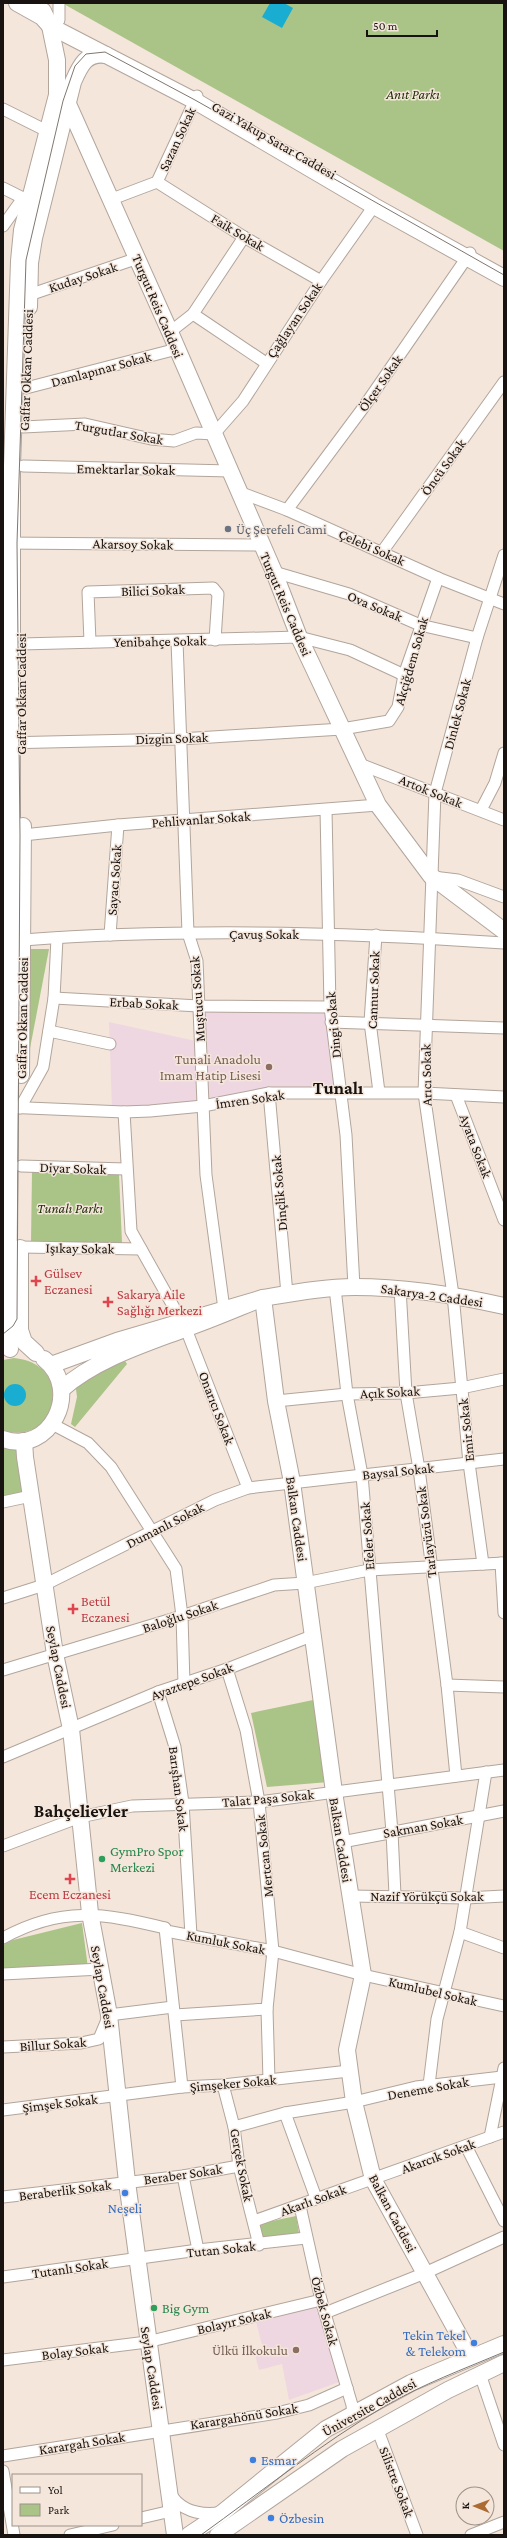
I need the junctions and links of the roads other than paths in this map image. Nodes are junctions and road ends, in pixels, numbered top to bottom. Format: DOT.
graph roads {
  1 [pos="17,3"];
  2 [pos="28,3"];
  3 [pos="59,3"];
  4 [pos="47,16"];
  5 [pos="106,56"];
  6 [pos="196,99"];
  7 [pos="68,104"];
  8 [pos="3,109"];
  9 [pos="47,131"];
  10 [pos="157,182"];
  11 [pos="3,188"];
  12 [pos="27,196"];
  13 [pos="112,199"];
  14 [pos="374,206"];
  15 [pos="3,226"];
  16 [pos="244,236"];
  17 [pos="468,255"];
  18 [pos="138,258"];
  19 [pos="504,270"];
  20 [pos="504,278"];
  21 [pos="321,281"];
  22 [pos="29,295"];
  23 [pos="193,314"];
  24 [pos="170,332"];
  25 [pos="177,349"];
  26 [pos="266,363"];
  27 [pos="504,382"];
  28 [pos="26,388"];
  29 [pos="23,427"];
  30 [pos="214,434"];
  31 [pos="12,466"];
  32 [pos="230,471"];
  33 [pos="239,492"];
  34 [pos="287,510"];
  35 [pos="12,543"];
  36 [pos="262,546"];
  37 [pos="382,552"];
  38 [pos="504,555"];
  39 [pos="274,572"];
  40 [pos="438,578"];
  41 [pos="489,597"];
  42 [pos="504,604"];
  43 [pos="420,625"];
  44 [pos="299,637"];
  45 [pos="477,638"];
  46 [pos="215,640"];
  47 [pos="177,641"];
  48 [pos="90,642"];
  49 [pos="12,643"];
  50 [pos="404,675"];
  51 [pos="342,729"];
  52 [pos="180,738"];
  53 [pos="12,743"];
  54 [pos="504,753"];
  55 [pos="357,763"];
  56 [pos="499,785"];
  57 [pos="435,793"];
  58 [pos="378,806"];
  59 [pos="326,810"];
  60 [pos="481,810"];
  61 [pos="184,820"];
  62 [pos="504,820"];
  63 [pos="118,825"];
  64 [pos="13,836"];
  65 [pos="431,876"];
  66 [pos="504,897"];
  67 [pos="504,931"];
  68 [pos="188,933"];
  69 [pos="329,934"];
  70 [pos="110,935"];
  71 [pos="376,935"];
  72 [pos="57,938"];
  73 [pos="431,938"];
  74 [pos="504,943"];
  75 [pos="13,944"];
  76 [pos="54,998"];
  77 [pos="199,1006"];
  78 [pos="330,1007"];
  79 [pos="331,1022"];
  80 [pos="370,1022"];
  81 [pos="7,1023"];
  82 [pos="425,1026"];
  83 [pos="504,1028"];
  84 [pos="49,1031"];
  85 [pos="110,1044"];
  86 [pos="339,1092"];
  87 [pos="379,1092"];
  88 [pos="269,1093"];
  89 [pos="424,1093"];
  90 [pos="456,1094"];
  91 [pos="504,1097"];
  92 [pos="203,1106"];
  93 [pos="11,1108"];
  94 [pos="124,1112"];
  95 [pos="21,1166"];
  96 [pos="126,1170"];
  97 [pos="6,1180"];
  98 [pos="504,1220"];
  99 [pos="141,1249"];
  100 [pos="11,1253"];
  101 [pos="354,1287"];
  102 [pos="335,1288"];
  103 [pos="400,1288"];
  104 [pos="287,1294"];
  105 [pos="453,1295"];
  106 [pos="263,1298"];
  107 [pos="504,1306"];
  108 [pos="224,1309"];
  109 [pos="184,1325"];
  110 [pos="7,1350"];
  111 [pos="36,1353"];
  112 [pos="51,1365"];
  113 [pos="504,1379"];
  114 [pos="461,1388"];
  115 [pos="62,1389"];
  116 [pos="406,1393"];
  117 [pos="347,1394"];
  118 [pos="276,1402"];
  119 [pos="52,1424"];
  120 [pos="3,1439"];
  121 [pos="24,1441"];
  122 [pos="504,1459"];
  123 [pos="469,1463"];
  124 [pos="419,1469"];
  125 [pos="362,1475"];
  126 [pos="292,1482"];
  127 [pos="248,1488"];
  128 [pos="31,1496"];
  129 [pos="3,1502"];
  130 [pos="153,1530"];
  131 [pos="503,1563"];
  132 [pos="483,1564"];
  133 [pos="430,1567"];
  134 [pos="369,1570"];
  135 [pos="305,1583"];
  136 [pos="44,1585"];
  137 [pos="3,1598"];
  138 [pos="504,1613"];
  139 [pos="182,1616"];
  140 [pos="314,1635"];
  141 [pos="55,1654"];
  142 [pos="227,1669"];
  143 [pos="3,1670"];
  144 [pos="184,1684"];
  145 [pos="447,1685"];
  146 [pos="504,1687"];
  147 [pos="158,1692"];
  148 [pos="71,1729"];
  149 [pos="3,1757"];
  150 [pos="504,1770"];
  151 [pos="486,1772"];
  152 [pos="456,1776"];
  153 [pos="388,1786"];
  154 [pos="334,1792"];
  155 [pos="259,1802"];
  156 [pos="183,1803"];
  157 [pos="504,1811"];
  158 [pos="80,1816"];
  159 [pos="479,1816"];
  160 [pos="392,1832"];
  161 [pos="342,1842"];
  162 [pos="3,1846"];
  163 [pos="395,1895"];
  164 [pos="350,1896"];
  165 [pos="504,1896"];
  166 [pos="466,1898"];
  167 [pos="90,1914"];
  168 [pos="165,1928"];
  169 [pos="460,1932"];
  170 [pos="191,1935"];
  171 [pos="3,1938"];
  172 [pos="504,1948"];
  173 [pos="273,1951"];
  174 [pos="101,1969"];
  175 [pos="3,1974"];
  176 [pos="363,1975"];
  177 [pos="444,1994"];
  178 [pos="504,2006"];
  179 [pos="267,2009"];
  180 [pos="174,2011"];
  181 [pos="109,2015"];
  182 [pos="3,2047"];
  183 [pos="349,2071"];
  184 [pos="503,2072"];
  185 [pos="269,2080"];
  186 [pos="223,2085"];
  187 [pos="429,2085"];
  188 [pos="182,2087"];
  189 [pos="118,2096"];
  190 [pos="354,2102"];
  191 [pos="3,2110"];
  192 [pos="285,2113"];
  193 [pos="234,2127"];
  194 [pos="504,2132"];
  195 [pos="490,2137"];
  196 [pos="466,2146"];
  197 [pos="239,2166"];
  198 [pos="183,2176"];
  199 [pos="373,2179"];
  200 [pos="127,2182"];
  201 [pos="3,2197"];
  202 [pos="316,2198"];
  203 [pos="300,2206"];
  204 [pos="254,2221"];
  205 [pos="504,2221"];
  206 [pos="504,2237"];
  207 [pos="306,2238"];
  208 [pos="259,2245"];
  209 [pos="198,2250"];
  210 [pos="136,2259"];
  211 [pos="425,2273"];
  212 [pos="3,2278"];
  213 [pos="321,2300"];
  214 [pos="325,2312"];
  215 [pos="147,2342"];
  216 [pos="504,2344"];
  217 [pos="471,2357"];
  218 [pos="3,2360"];
  219 [pos="504,2364"];
  220 [pos="480,2374"];
  221 [pos="347,2388"];
  222 [pos="353,2415"];
  223 [pos="501,2424"];
  224 [pos="377,2428"];
  225 [pos="162,2429"];
  226 [pos="504,2445"];
  227 [pos="3,2456"];
  228 [pos="3,2471"];
  229 [pos="169,2491"];
  230 [pos="171,2512"];
  231 [pos="142,2518"];
  232 [pos="504,2522"];
  233 [pos="12,2523"];
  234 [pos="109,2526"];
  235 [pos="227,2529"];
  236 [pos="70,2535"];
  237 [pos="174,2535"];
  238 [pos="189,2535"];
  239 [pos="417,2535"];
  240 [pos="471,2535"];
  1 -- 4 [label="main road, Gazi Yakup Satar Caddesi"];
  2 -- 4 [label="main road, Gazi Yakup Satar Caddesi"];
  3 -- 4 [label="street"];
  4 -- 5 [label="main road, Gazi Yakup Satar Caddesi"];
  4 -- 6 [label="main road, Gazi Yakup Satar Caddesi"];
  4 -- 9 [label="main road, Gaffar Okkan Caddesi"];
  5 -- 6 [label="main road, Gazi Yakup Satar Caddesi"];
  5 -- 7 [label="main road, Gaffar Okkan Caddesi"];
  6 -- 10 [label="street, Sazan Sokak"];
  6 -- 14 [label="main road, Gazi Yakup Satar Caddesi"];
  6 -- 17 [label="main road, Gazi Yakup Satar Caddesi"];
  7 -- 13 [label="main road, Turgut Reis Caddesi"];
  7 -- 22 [label="main road, Gaffar Okkan Caddesi"];
  8 -- 9 [label="street"];
  9 -- 12 [label="main road, Gaffar Okkan Caddesi"];
  10 -- 13 [label="street, Sazan Sokak"];
  10 -- 16 [label="street, Faik Sokak"];
  11 -- 12 [label="street"];
  12 -- 15 [label="street"];
  12 -- 31 [label="main road, Gaffar Okkan Caddesi"];
  13 -- 18 [label="main road, Turgut Reis Caddesi"];
  14 -- 17 [label="main road, Gazi Yakup Satar Caddesi"];
  14 -- 21 [label="street, Çağlayan Sokak"];
  16 -- 21 [label="street, Faik Sokak"];
  16 -- 23 [label="street"];
  17 -- 19 [label="main road, Gazi Yakup Satar Caddesi"];
  17 -- 20 [label="main road, Gazi Yakup Satar Caddesi"];
  17 -- 34 [label="street, Ölçer Sokak"];
  18 -- 22 [label="street, Kuday Sokak"];
  18 -- 24 [label="main road, Turgut Reis Caddesi"];
  21 -- 26 [label="street, Çağlayan Sokak"];
  22 -- 28 [label="main road, Gaffar Okkan Caddesi"];
  23 -- 24 [label="street"];
  23 -- 26 [label="street"];
  24 -- 25 [label="main road, Turgut Reis Caddesi"];
  25 -- 28 [label="street, Damlapınar Sokak"];
  25 -- 30 [label="main road, Turgut Reis Caddesi"];
  26 -- 30 [label="street, Çağlayan Sokak"];
  27 -- 37 [label="street, Öncü Sokak"];
  28 -- 29 [label="main road, Gaffar Okkan Caddesi"];
  29 -- 30 [label="street, Turgutlar Sokak"];
  29 -- 31 [label="main road, Gaffar Okkan Caddesi"];
  30 -- 32 [label="main road, Turgut Reis Caddesi"];
  31 -- 32 [label="street, Emektarlar Sokak"];
  31 -- 35 [label="main road, Gaffar Okkan Caddesi"];
  32 -- 33 [label="main road, Turgut Reis Caddesi"];
  33 -- 34 [label="street, Çelebi Sokak"];
  33 -- 36 [label="main road, Turgut Reis Caddesi"];
  34 -- 37 [label="street, Çelebi Sokak"];
  35 -- 36 [label="street, Akarsoy Sokak"];
  35 -- 49 [label="main road, Gaffar Okkan Caddesi"];
  36 -- 39 [label="main road, Turgut Reis Caddesi"];
  37 -- 40 [label="street, Çelebi Sokak"];
  38 -- 41 [label="street, Dinlek Sokak"];
  39 -- 43 [label="street, Ova Sokak"];
  39 -- 44 [label="main road, Turgut Reis Caddesi"];
  40 -- 41 [label="street, Çelebi Sokak"];
  40 -- 43 [label="street, Akçiğdem Sokak"];
  41 -- 42 [label="street, Çelebi Sokak"];
  41 -- 45 [label="street, Dinlek Sokak"];
  43 -- 45 [label="street, Ova Sokak"];
  43 -- 50 [label="street, Akçiğdem Sokak"];
  44 -- 46 [label="street, Yenibahçe Sokak"];
  44 -- 50 [label="street, Yenibahçe Sokak"];
  44 -- 51 [label="main road, Turgut Reis Caddesi"];
  45 -- 57 [label="street, Dinlek Sokak"];
  46 -- 47 [label="street, Yenibahçe Sokak"];
  46 -- 48 [label="street, Bilici Sokak"];
  47 -- 48 [label="street, Yenibahçe Sokak"];
  47 -- 52 [label="street, Muştucu Sokak"];
  48 -- 49 [label="street, Yenibahçe Sokak"];
  49 -- 53 [label="main road, Gaffar Okkan Caddesi"];
  50 -- 51 [label="street, Akçiğdem Sokak"];
  51 -- 52 [label="street, Dizgin Sokak"];
  51 -- 55 [label="main road, Turgut Reis Caddesi"];
  52 -- 53 [label="street, Dizgin Sokak"];
  52 -- 61 [label="street, Muştucu Sokak"];
  53 -- 64 [label="main road, Gaffar Okkan Caddesi"];
  54 -- 56 [label="street"];
  55 -- 57 [label="street, Artok Sokak"];
  55 -- 58 [label="main road, Turgut Reis Caddesi"];
  56 -- 60 [label="street"];
  57 -- 60 [label="street, Artok Sokak"];
  57 -- 65 [label="street, Dinlek Sokak"];
  58 -- 59 [label="street, Pehlivanlar Sokak"];
  58 -- 65 [label="main road, Turgut Reis Caddesi"];
  59 -- 61 [label="street, Pehlivanlar Sokak"];
  59 -- 69 [label="street, Dingi Sokak"];
  60 -- 62 [label="street, Artok Sokak"];
  61 -- 63 [label="street, Pehlivanlar Sokak"];
  61 -- 68 [label="street, Muştucu Sokak"];
  63 -- 64 [label="street, Pehlivanlar Sokak"];
  63 -- 70 [label="street, Sayacı Sokak"];
  64 -- 75 [label="main road, Gaffar Okkan Caddesi"];
  65 -- 66 [label="street"];
  65 -- 67 [label="main road, Turgut Reis Caddesi"];
  65 -- 73 [label="street, Arıcı Sokak"];
  68 -- 69 [label="street, Çavuş Sokak"];
  68 -- 70 [label="street, Çavuş Sokak"];
  68 -- 77 [label="street, Muştucu Sokak"];
  69 -- 71 [label="street, Çavuş Sokak"];
  69 -- 78 [label="street, Dingi Sokak"];
  70 -- 72 [label="street, Çavuş Sokak"];
  71 -- 73 [label="street, Çavuş Sokak"];
  71 -- 80 [label="street, Cannur Sokak"];
  72 -- 75 [label="street, Çavuş Sokak"];
  72 -- 76 [label="street"];
  73 -- 74 [label="street, Çavuş Sokak"];
  73 -- 82 [label="street, Arıcı Sokak"];
  75 -- 81 [label="main road, Gaffar Okkan Caddesi"];
  75 -- 93 [label="main road, Gaffar Okkan Caddesi"];
  76 -- 77 [label="street, Erbab Sokak"];
  76 -- 84 [label="street"];
  77 -- 78 [label="street, Erbab Sokak"];
  77 -- 92 [label="street, Muştucu Sokak"];
  78 -- 79 [label="street, Dingi Sokak"];
  79 -- 80 [label="street"];
  79 -- 86 [label="street, Dingi Sokak"];
  80 -- 82 [label="street"];
  80 -- 87 [label="street, Cannur Sokak"];
  81 -- 93 [label="main road, Gaffar Okkan Caddesi"];
  82 -- 83 [label="street"];
  82 -- 89 [label="street, Arıcı Sokak"];
  84 -- 85 [label="street"];
  84 -- 93 [label="street"];
  86 -- 87 [label="street, İmren Sokak"];
  86 -- 88 [label="street, İmren Sokak"];
  86 -- 101 [label="street, Dingi Sokak"];
  87 -- 89 [label="street, İmren Sokak"];
  88 -- 92 [label="street, İmren Sokak"];
  88 -- 104 [label="street, Dinçlik Sokak"];
  89 -- 90 [label="street, İmren Sokak"];
  89 -- 105 [label="street, Arıcı Sokak"];
  90 -- 91 [label="street, İmren Sokak"];
  90 -- 98 [label="street, Ayata Sokak"];
  92 -- 94 [label="street, İmren Sokak"];
  92 -- 108 [label="street, Muştucu Sokak"];
  93 -- 94 [label="street, İmren Sokak"];
  93 -- 95 [label="main road, Gaffar Okkan Caddesi"];
  93 -- 97 [label="main road, Gaffar Okkan Caddesi"];
  94 -- 96 [label="street, Onarıcı Sokak"];
  95 -- 96 [label="street, Diyar Sokak"];
  95 -- 100 [label="main road, Gaffar Okkan Caddesi"];
  96 -- 99 [label="street, Onarıcı Sokak"];
  97 -- 100 [label="main road, Gaffar Okkan Caddesi"];
  99 -- 100 [label="street, Işıkay Sokak"];
  99 -- 109 [label="street, Onarıcı Sokak"];
  100 -- 110 [label="main road, Gaffar Okkan Caddesi"];
  100 -- 111 [label="main road, Gaffar Okkan Caddesi"];
  101 -- 102 [label="main road, Sakarya-2 Caddesi"];
  101 -- 103 [label="main road, Sakarya-2 Caddesi"];
  102 -- 104 [label="main road, Sakarya-2 Caddesi"];
  102 -- 117 [label="street, Efeler Sokak"];
  103 -- 105 [label="main road, Sakarya-2 Caddesi"];
  103 -- 116 [label="street, Tarlayüzü Sokak"];
  104 -- 106 [label="main road, Sakarya-2 Caddesi"];
  105 -- 107 [label="main road, Sakarya-2 Caddesi"];
  105 -- 114 [label="street, Emir Sokak"];
  106 -- 108 [label="main road, Sakarya-2 Caddesi"];
  106 -- 109 [label="main road, Sakarya-2 Caddesi"];
  106 -- 118 [label="main road, Balkan Caddesi"];
  108 -- 109 [label="main road, Sakarya-2 Caddesi"];
  109 -- 112 [label="main road, Sakarya-2 Caddesi"];
  109 -- 115 [label="main road"];
  109 -- 127 [label="street, Onarıcı Sokak"];
  110 -- 111 [label="main road"];
  111 -- 112 [label="main road, Gaffar Okkan Caddesi"];
  112 -- 115 [label="main road"];
  113 -- 114 [label="street, Açık Sokak"];
  114 -- 116 [label="street, Açık Sokak"];
  114 -- 123 [label="street, Emir Sokak"];
  115 -- 119 [label="main road"];
  116 -- 117 [label="street, Açık Sokak"];
  116 -- 124 [label="street, Tarlayüzü Sokak"];
  117 -- 118 [label="street, Açık Sokak"];
  117 -- 125 [label="street, Efeler Sokak"];
  118 -- 126 [label="main road, Balkan Caddesi"];
  119 -- 121 [label="main road"];
  119 -- 130 [label="street"];
  120 -- 121 [label="main road"];
  121 -- 128 [label="main road, Seylap Caddesi"];
  122 -- 123 [label="street, Baysal Sokak"];
  123 -- 124 [label="street, Baysal Sokak"];
  123 -- 132 [label="street, Emir Sokak"];
  124 -- 125 [label="street, Baysal Sokak"];
  124 -- 133 [label="street, Tarlayüzü Sokak"];
  125 -- 126 [label="street, Baysal Sokak"];
  125 -- 134 [label="street, Efeler Sokak"];
  126 -- 127 [label="street, Dumanlı Sokak"];
  126 -- 135 [label="main road, Balkan Caddesi"];
  127 -- 130 [label="street, Dumanlı Sokak"];
  128 -- 129 [label="street"];
  128 -- 136 [label="main road, Seylap Caddesi"];
  130 -- 136 [label="street, Dumanlı Sokak"];
  130 -- 139 [label="street"];
  131 -- 132 [label="street, Baloğlu Sokak"];
  131 -- 138 [label="street"];
  132 -- 133 [label="street, Baloğlu Sokak"];
  133 -- 134 [label="street, Baloğlu Sokak"];
  133 -- 145 [label="street, Tarlayüzü Sokak"];
  134 -- 135 [label="street, Baloğlu Sokak"];
  134 -- 153 [label="street, Efeler Sokak"];
  135 -- 139 [label="street, Baloğlu Sokak"];
  135 -- 140 [label="main road, Balkan Caddesi"];
  136 -- 137 [label="street, Dumanlı Sokak"];
  136 -- 141 [label="main road, Seylap Caddesi"];
  139 -- 141 [label="street, Baloğlu Sokak"];
  139 -- 144 [label="street"];
  140 -- 142 [label="street, Ayaztepe Sokak"];
  140 -- 154 [label="main road, Balkan Caddesi"];
  141 -- 143 [label="street, Baloğlu Sokak"];
  141 -- 148 [label="main road, Seylap Caddesi"];
  142 -- 144 [label="street, Ayaztepe Sokak"];
  142 -- 155 [label="street, Mertcan Sokak"];
  144 -- 147 [label="street, Ayaztepe Sokak"];
  145 -- 146 [label="street"];
  145 -- 152 [label="street, Tarlayüzü Sokak"];
  147 -- 148 [label="street, Ayaztepe Sokak"];
  147 -- 156 [label="street, Barışhan Sokak"];
  148 -- 149 [label="street, Ayaztepe Sokak"];
  148 -- 158 [label="main road, Seylap Caddesi"];
  150 -- 151 [label="street, Talat Paşa Sokak"];
  151 -- 152 [label="street, Talat Paşa Sokak"];
  151 -- 159 [label="street"];
  152 -- 153 [label="street, Talat Paşa Sokak"];
  153 -- 154 [label="street, Talat Paşa Sokak"];
  153 -- 160 [label="street, Efeler Sokak"];
  154 -- 155 [label="street, Talat Paşa Sokak"];
  154 -- 161 [label="main road, Balkan Caddesi"];
  155 -- 156 [label="street, Talat Paşa Sokak"];
  155 -- 173 [label="street, Mertcan Sokak"];
  156 -- 158 [label="street, Talat Paşa Sokak"];
  156 -- 170 [label="street, Barışhan Sokak"];
  157 -- 159 [label="street, Sakman Sokak"];
  158 -- 162 [label="street, Talat Paşa Sokak"];
  158 -- 167 [label="main road, Seylap Caddesi"];
  159 -- 160 [label="street, Sakman Sokak"];
  159 -- 166 [label="street"];
  160 -- 161 [label="street, Sakman Sokak"];
  160 -- 163 [label="street, Efeler Sokak"];
  161 -- 164 [label="main road, Balkan Caddesi"];
  163 -- 164 [label="street, Nazif Yörükçü Sokak"];
  163 -- 166 [label="street, Nazif Yörükçü Sokak"];
  164 -- 176 [label="main road, Balkan Caddesi"];
  165 -- 166 [label="street, Nazif Yörükçü Sokak"];
  166 -- 169 [label="street"];
  167 -- 168 [label="street, Kumluk Sokak"];
  167 -- 171 [label="street, Kumluk Sokak"];
  167 -- 174 [label="main road, Seylap Caddesi"];
  168 -- 170 [label="street, Kumluk Sokak"];
  168 -- 180 [label="street"];
  169 -- 172 [label="street"];
  169 -- 177 [label="street"];
  170 -- 173 [label="street, Kumluk Sokak"];
  173 -- 176 [label="street, Kumluk Sokak"];
  173 -- 179 [label="street, Mertcan Sokak"];
  174 -- 175 [label="street"];
  174 -- 181 [label="main road, Seylap Caddesi"];
  176 -- 177 [label="street, Kumlubel Sokak"];
  176 -- 183 [label="main road, Balkan Caddesi"];
  177 -- 178 [label="street, Kumlubel Sokak"];
  177 -- 187 [label="street"];
  179 -- 180 [label="street"];
  179 -- 185 [label="street, Mertcan Sokak"];
  180 -- 181 [label="street"];
  180 -- 188 [label="street"];
  181 -- 182 [label="street, Billur Sokak"];
  181 -- 189 [label="main road, Seylap Caddesi"];
  183 -- 185 [label="street, Şimşeker Sokak"];
  183 -- 190 [label="main road, Balkan Caddesi"];
  184 -- 187 [label="street, Deneme Sokak"];
  184 -- 195 [label="street"];
  185 -- 186 [label="street, Şimşeker Sokak"];
  186 -- 188 [label="street, Şimşeker Sokak"];
  186 -- 193 [label="street, Gerçek Sokak"];
  187 -- 190 [label="street, Deneme Sokak"];
  188 -- 189 [label="street, Şimşeker Sokak"];
  189 -- 191 [label="street, Şimşek Sokak"];
  189 -- 200 [label="main road, Seylap Caddesi"];
  190 -- 192 [label="street, Deneme Sokak"];
  190 -- 199 [label="main road, Balkan Caddesi"];
  192 -- 193 [label="street, Deneme Sokak"];
  192 -- 202 [label="street"];
  193 -- 197 [label="street, Gerçek Sokak"];
  194 -- 195 [label="street, Akarcık Sokak"];
  195 -- 196 [label="street, Akarcık Sokak"];
  196 -- 199 [label="street, Akarcık Sokak"];
  196 -- 205 [label="street"];
  197 -- 198 [label="street, Beraber Sokak"];
  197 -- 204 [label="street, Gerçek Sokak"];
  198 -- 200 [label="street, Beraber Sokak"];
  198 -- 209 [label="street"];
  199 -- 202 [label="street, Akarlı Sokak"];
  199 -- 211 [label="main road, Balkan Caddesi"];
  200 -- 201 [label="street, Beraberlik Sokak"];
  200 -- 210 [label="main road, Seylap Caddesi"];
  202 -- 203 [label="street, Akarlı Sokak"];
  203 -- 204 [label="street, Akarlı Sokak"];
  203 -- 207 [label="street, Özbek Sokak"];
  204 -- 208 [label="street, Gerçek Sokak"];
  206 -- 211 [label="street"];
  207 -- 208 [label="street, Tutan Sokak"];
  207 -- 213 [label="street, Özbek Sokak"];
  208 -- 209 [label="street, Tutan Sokak"];
  209 -- 210 [label="street, Tutan Sokak"];
  210 -- 212 [label="street, Tutanlı Sokak"];
  210 -- 215 [label="main road, Seylap Caddesi"];
  211 -- 214 [label="street"];
  211 -- 217 [label="main road, Balkan Caddesi"];
  213 -- 214 [label="street, Özbek Sokak"];
  213 -- 215 [label="street, Bolayır Sokak"];
  214 -- 221 [label="street, Özbek Sokak"];
  215 -- 218 [label="street, Bolay Sokak"];
  215 -- 225 [label="main road, Seylap Caddesi"];
  216 -- 217 [label="main road, Üniversite Caddesi"];
  217 -- 222 [label="main road, Üniversite Caddesi"];
  219 -- 220 [label="main road"];
  220 -- 223 [label="street"];
  220 -- 224 [label="main road"];
  221 -- 222 [label="street, Özbek Sokak"];
  221 -- 225 [label="street, Karargahönü Sokak"];
  222 -- 235 [label="main road, Üniversite Caddesi"];
  223 -- 226 [label="street"];
  224 -- 235 [label="main road"];
  224 -- 239 [label="street, Silistre Sokak"];
  225 -- 227 [label="street, Karargah Sokak"];
  225 -- 229 [label="main road, Seylap Caddesi"];
  228 -- 233 [label="street"];
  229 -- 230 [label="main road, Seylap Caddesi"];
  229 -- 235 [label="street"];
  230 -- 231 [label="street"];
  230 -- 237 [label="main road, Seylap Caddesi"];
  232 -- 240 [label="street"];
  234 -- 236 [label="street"];
  235 -- 238 [label="main road, Üniversite Caddesi"];
}
